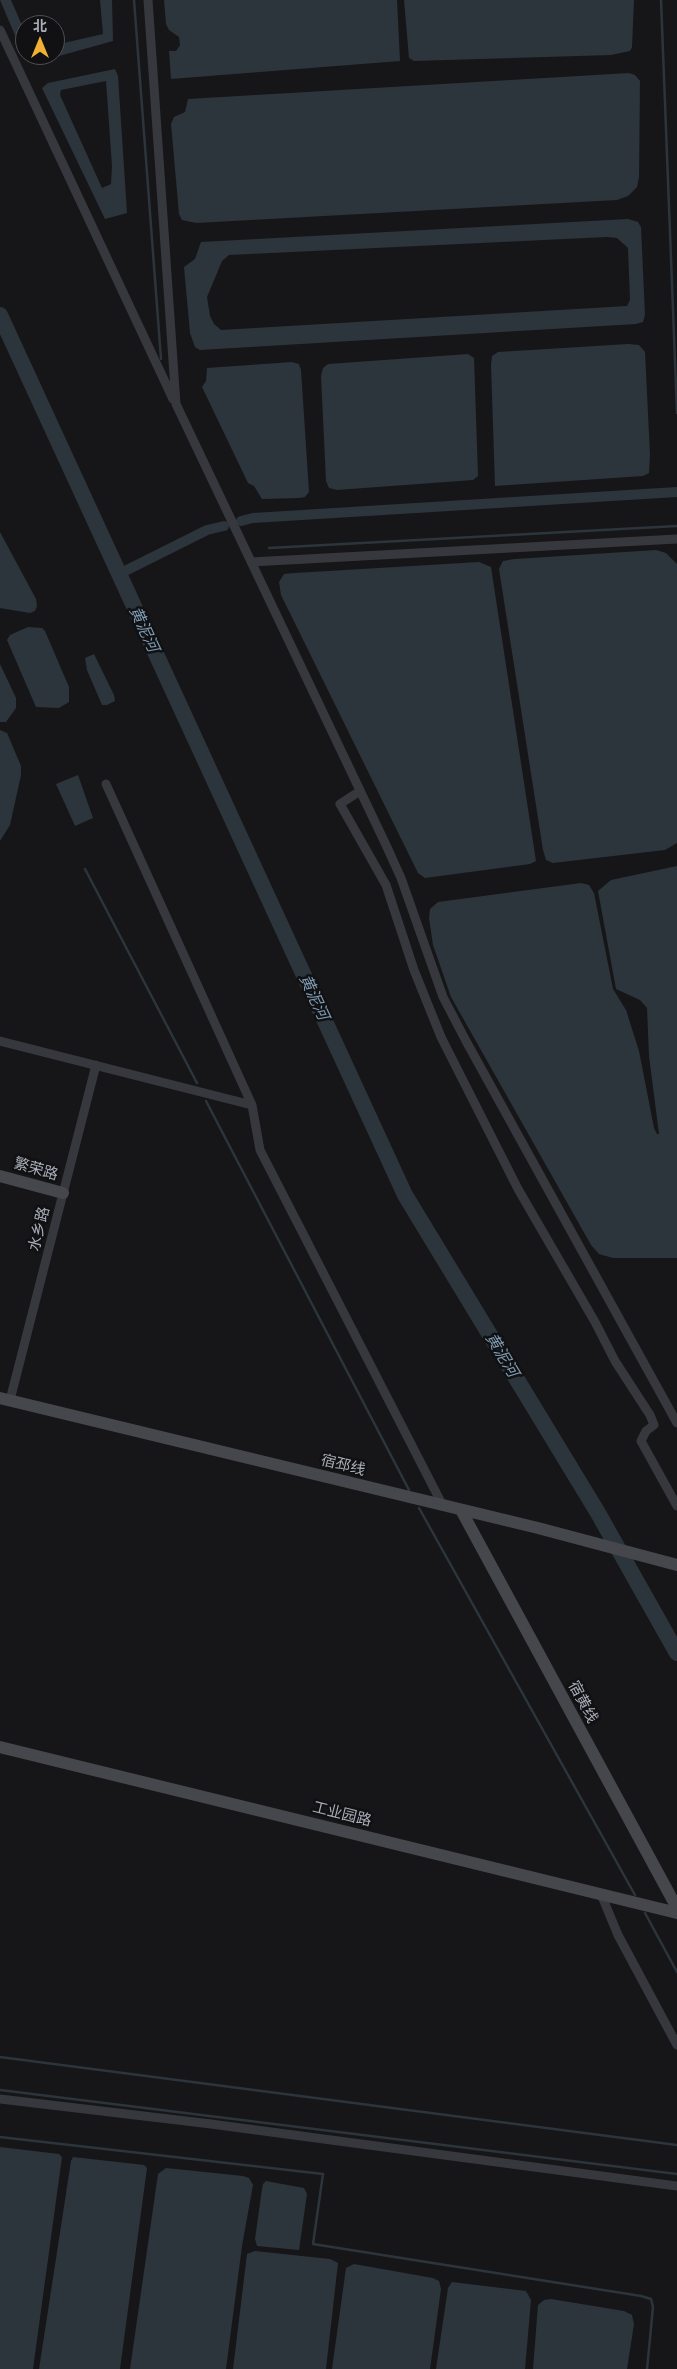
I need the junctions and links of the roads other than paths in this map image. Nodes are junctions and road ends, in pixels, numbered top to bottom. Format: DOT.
graph roads {
  1 [pos="148,0"];
  2 [pos="0,30"];
  3 [pos="176,404"];
  4 [pos="677,539"];
  5 [pos="251,562"];
  6 [pos="106,784"];
  7 [pos="360,791"];
  8 [pos="401,878"];
  9 [pos="386,885"];
  10 [pos="0,1041"];
  11 [pos="96,1065"];
  12 [pos="252,1105"];
  13 [pos="0,1176"];
  14 [pos="63,1193"];
  15 [pos="5,1399"];
  16 [pos="677,1423"];
  17 [pos="443,1506"];
  18 [pos="677,1506"];
  19 [pos="461,1510"];
  20 [pos="677,1565"];
  21 [pos="0,1747"];
  22 [pos="601,1894"];
  23 [pos="677,1908"];
  24 [pos="677,1913"];
  25 [pos="677,2045"];
  26 [pos="0,2099"];
  27 [pos="677,2186"];
  1 -- 3 [label="street"];
  2 -- 3 [label="street"];
  3 -- 5 [label="street"];
  4 -- 5 [label="street"];
  5 -- 7 [label="street"];
  6 -- 12 [label="street"];
  7 -- 8 [label="street"];
  7 -- 9 [label="street"];
  8 -- 9 [label="street"];
  8 -- 16 [label="street"];
  9 -- 18 [label="street"];
  10 -- 11 [label="street"];
  11 -- 12 [label="street"];
  11 -- 14 [label="street, 水乡路"];
  12 -- 17 [label="street"];
  13 -- 14 [label="street, 繁荣路"];
  14 -- 15 [label="street, 水乡路"];
  15 -- 17 [label="street, 宿邳线"];
  17 -- 19 [label="street, 宿邳线"];
  19 -- 20 [label="street, 宿邳线"];
  19 -- 23 [label="street, 宿黄线"];
  21 -- 22 [label="street, 工业园路"];
  22 -- 24 [label="street, 工业园路"];
  22 -- 25 [label="street"];
  26 -- 27 [label="street"];
}
